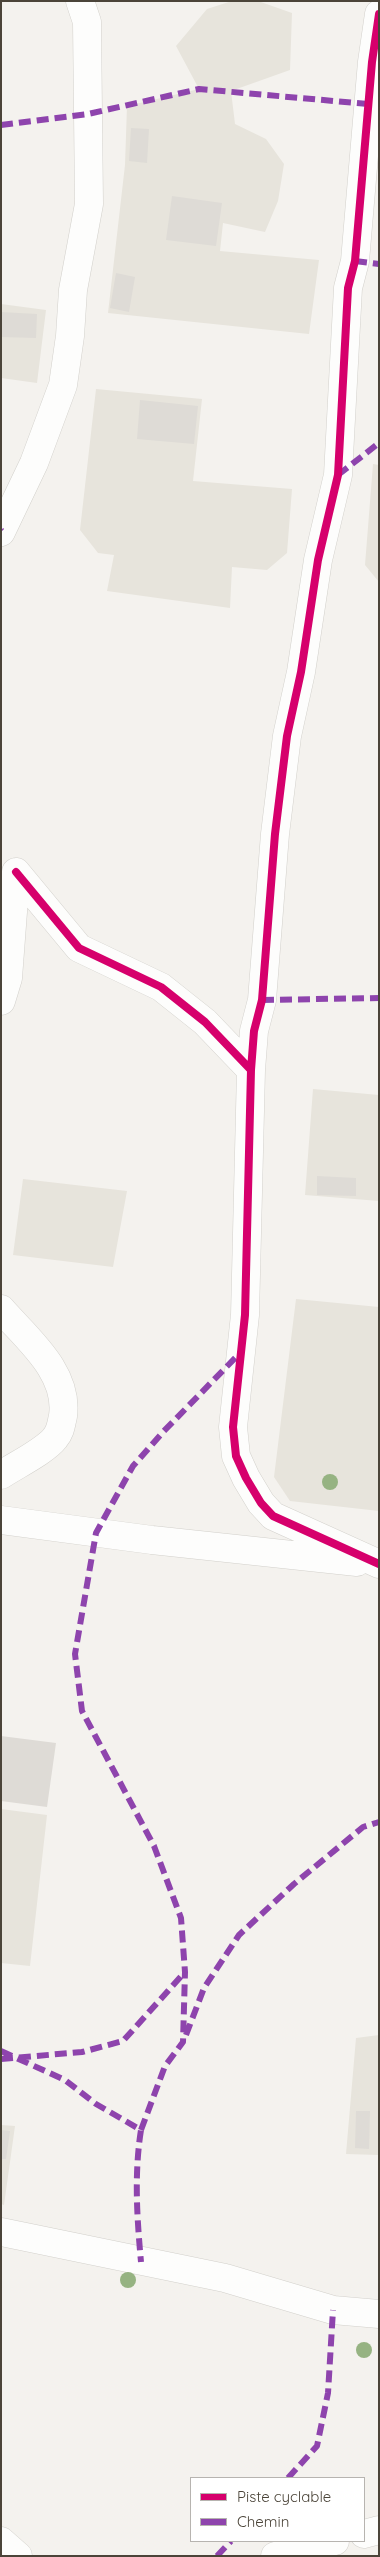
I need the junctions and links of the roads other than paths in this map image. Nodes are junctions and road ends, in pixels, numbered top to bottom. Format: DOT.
graph roads {
  1 [pos="80,1"];
  2 [pos="379,14"];
  3 [pos="1,532"];
  4 [pos="1,1001"];
  5 [pos="251,1070"];
  6 [pos="1,1309"];
  7 [pos="1,1475"];
  8 [pos="1,1520"];
  9 [pos="379,1565"];
  10 [pos="1,2232"];
  11 [pos="379,2314"];
  12 [pos="379,2530"];
  13 [pos="365,2534"];
  14 [pos="1,2541"];
  15 [pos="331,2542"];
  16 [pos="18,2556"];
  17 [pos="276,2556"];
  1 -- 3 [label="street"];
  2 -- 5 [label="street"];
  4 -- 5 [label="street"];
  5 -- 9 [label="street"];
  6 -- 7 [label="street"];
  8 -- 9 [label="street"];
  10 -- 11 [label="street"];
  12 -- 13 [label="street"];
  14 -- 16 [label="street"];
  15 -- 17 [label="street"];
}
